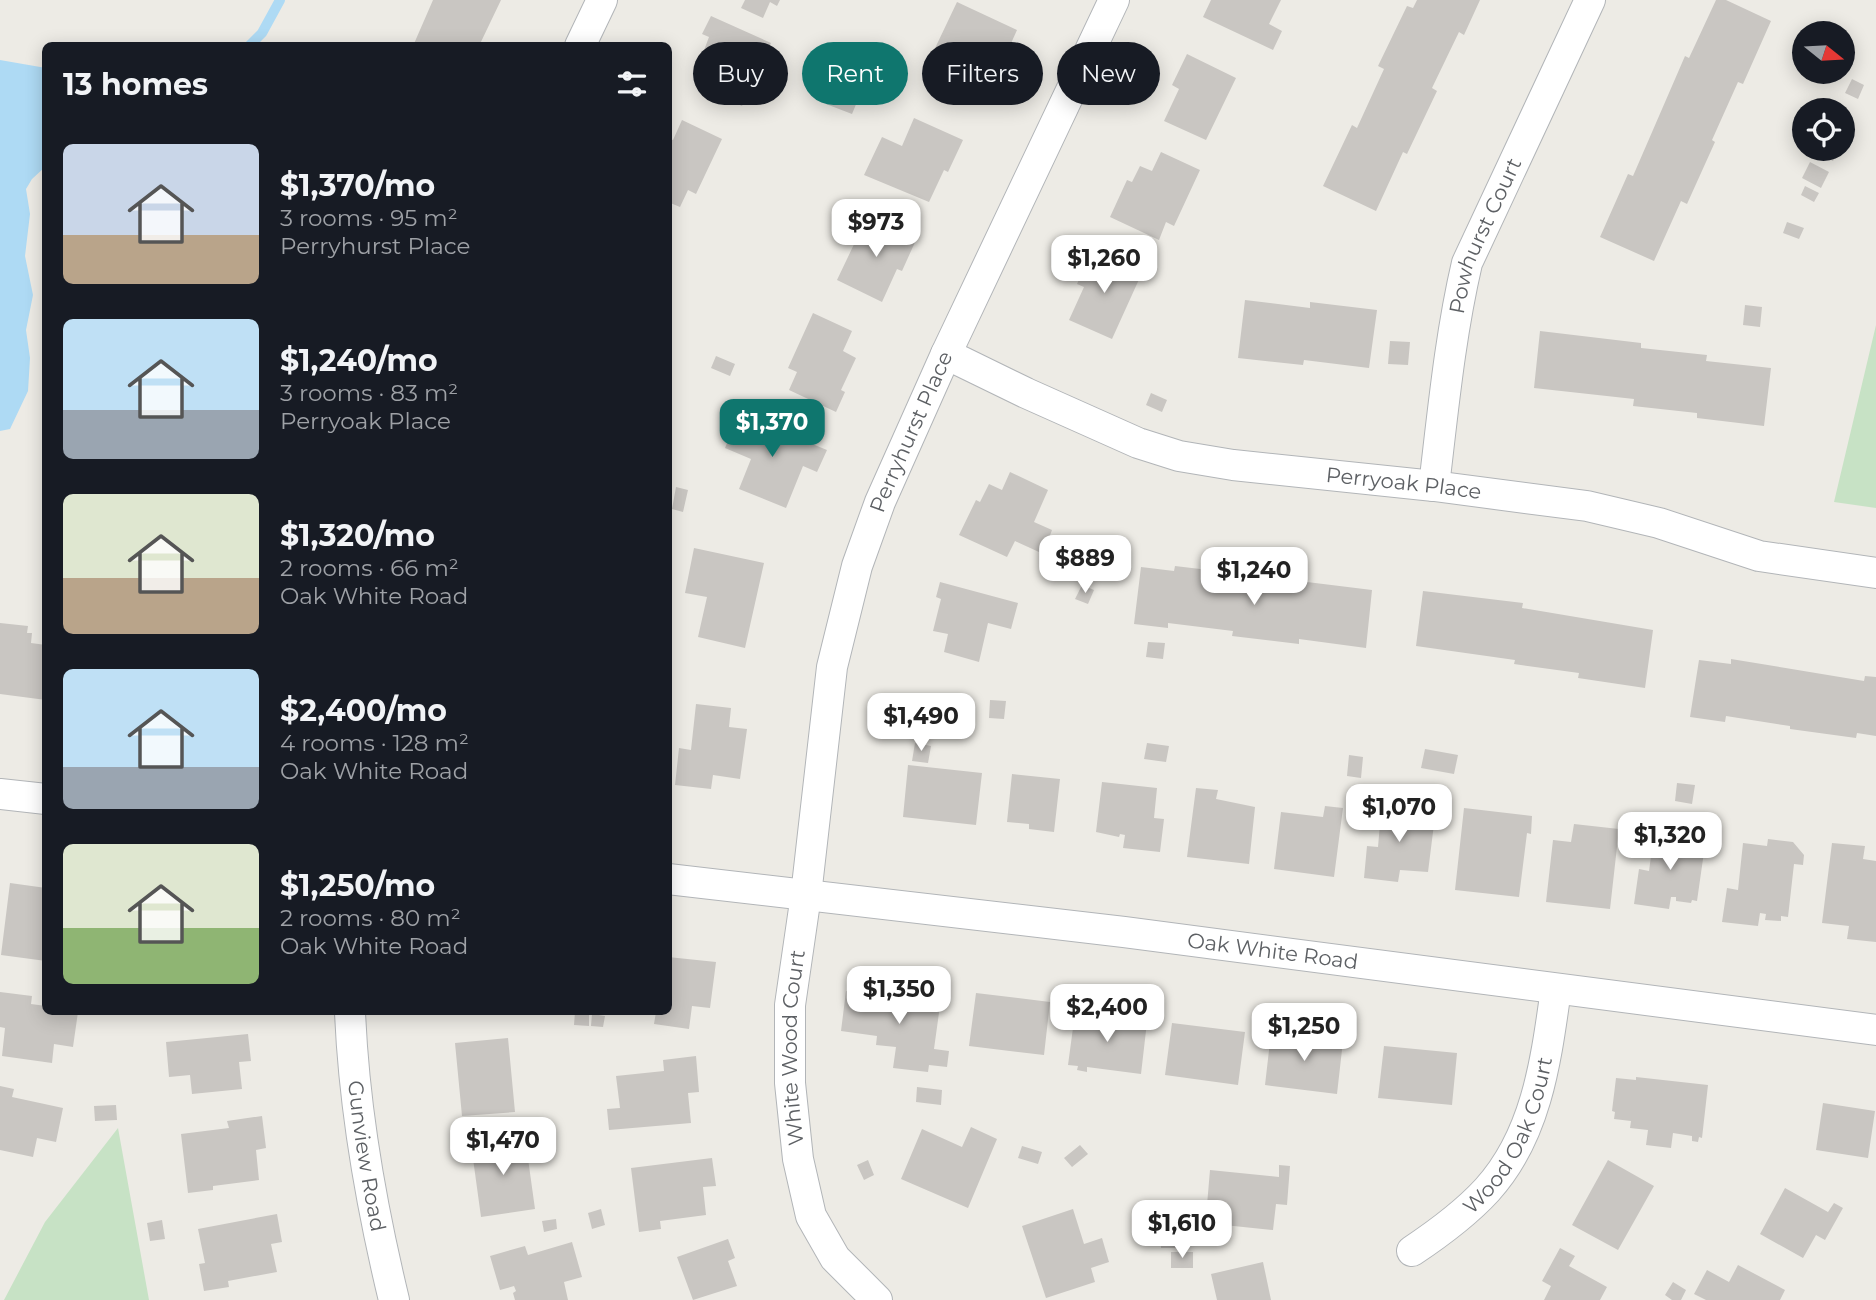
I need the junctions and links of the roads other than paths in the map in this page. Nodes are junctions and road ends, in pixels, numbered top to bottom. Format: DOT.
graph roads {
  1 [pos="602,0"];
  2 [pos="1114,0"];
  3 [pos="1590,0"];
  4 [pos="582,42"];
  5 [pos="946,354"];
  6 [pos="1434,485"];
  7 [pos="1876,573"];
  8 [pos="0,794"];
  9 [pos="42,799"];
  10 [pos="672,879"];
  11 [pos="806,895"];
  12 [pos="1556,989"];
  13 [pos="349,1015"];
  14 [pos="1876,1030"];
  15 [pos="1412,1251"];
  16 [pos="394,1300"];
  17 [pos="877,1300"];
  1 -- 4 [label="street"];
  2 -- 5 [label="street, Perryhurst Place"];
  3 -- 6 [label="street, Powhurst Court"];
  5 -- 6 [label="street, Perryoak Place"];
  5 -- 11 [label="street, Perryhurst Place"];
  6 -- 7 [label="street, Perryoak Place"];
  8 -- 9 [label="street"];
  10 -- 11 [label="street, Oak White Road"];
  11 -- 12 [label="street, Oak White Road"];
  11 -- 17 [label="street, White Wood Court"];
  12 -- 14 [label="street, Oak White Road"];
  12 -- 15 [label="street, Wood Oak Court"];
  13 -- 16 [label="street, Gunview Road"];
}
